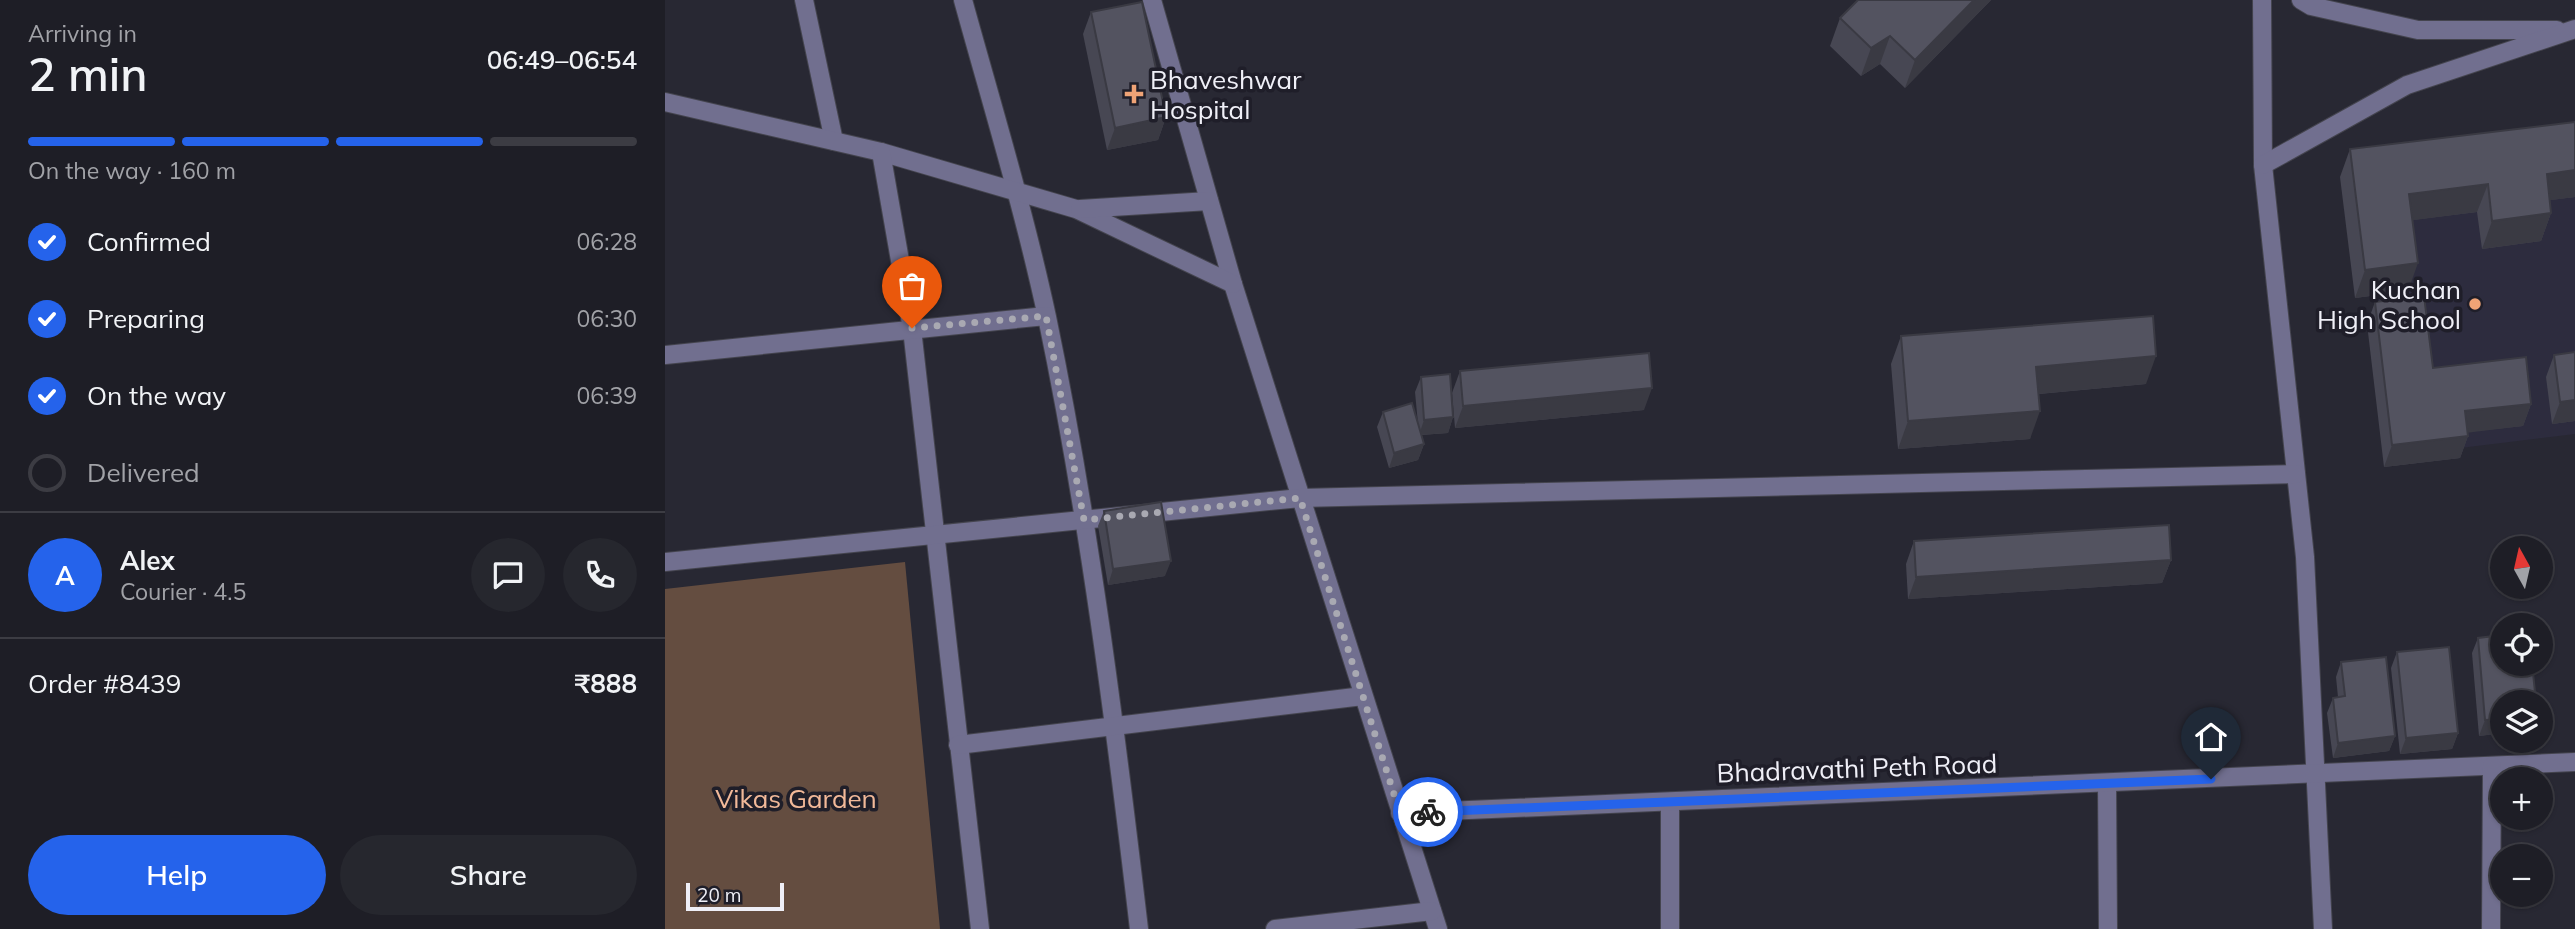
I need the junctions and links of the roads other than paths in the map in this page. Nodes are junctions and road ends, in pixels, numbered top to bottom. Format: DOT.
graph roads {
  1 [pos="804,0"];
  2 [pos="963,0"];
  3 [pos="1152,0"];
  4 [pos="2262,0"];
  5 [pos="2301,0"];
  6 [pos="2573,29"];
  7 [pos="666,96"];
  8 [pos="834,141"];
  9 [pos="881,152"];
  10 [pos="2263,165"];
  11 [pos="1015,190"];
  12 [pos="1209,201"];
  13 [pos="1076,209"];
  14 [pos="1233,285"];
  15 [pos="1046,316"];
  16 [pos="912,328"];
  17 [pos="665,355"];
  18 [pos="2296,474"];
  19 [pos="1300,498"];
  20 [pos="1084,520"];
  21 [pos="934,535"];
  22 [pos="665,562"];
  23 [pos="1363,696"];
  24 [pos="1115,726"];
  25 [pos="958,745"];
  26 [pos="2575,762"];
  27 [pos="2492,766"];
  28 [pos="2315,774"];
  29 [pos="2107,783"];
  30 [pos="1670,802"];
  31 [pos="1400,813"];
  32 [pos="1436,924"];
  33 [pos="979,929"];
  34 [pos="1139,929"];
  35 [pos="1275,929"];
  36 [pos="1670,929"];
  37 [pos="2108,929"];
  38 [pos="2323,929"];
  39 [pos="2491,929"];
  1 -- 8 [label="street"];
  2 -- 11 [label="street"];
  3 -- 12 [label="street"];
  4 -- 10 [label="street"];
  5 -- 6 [label="street"];
  6 -- 10 [label="street"];
  7 -- 8 [label="street"];
  8 -- 9 [label="street"];
  9 -- 11 [label="street"];
  9 -- 16 [label="street"];
  10 -- 18 [label="street"];
  11 -- 13 [label="street"];
  11 -- 15 [label="street"];
  12 -- 13 [label="street"];
  12 -- 14 [label="street"];
  13 -- 14 [label="street"];
  14 -- 19 [label="street"];
  15 -- 16 [label="street"];
  15 -- 20 [label="street"];
  16 -- 17 [label="street"];
  16 -- 21 [label="street"];
  18 -- 19 [label="street"];
  18 -- 28 [label="street"];
  19 -- 20 [label="street"];
  19 -- 23 [label="street"];
  20 -- 21 [label="street"];
  20 -- 24 [label="street"];
  21 -- 22 [label="street"];
  21 -- 25 [label="street"];
  23 -- 24 [label="street"];
  23 -- 31 [label="street"];
  24 -- 25 [label="street"];
  24 -- 34 [label="street"];
  25 -- 33 [label="street"];
  26 -- 27 [label="street, Bhadravathi Peth Road"];
  27 -- 28 [label="street, Bhadravathi Peth Road"];
  27 -- 39 [label="street"];
  28 -- 29 [label="street, Bhadravathi Peth Road"];
  28 -- 38 [label="street"];
  29 -- 30 [label="street, Bhadravathi Peth Road"];
  29 -- 37 [label="street"];
  30 -- 31 [label="street, Bhadravathi Peth Road"];
  30 -- 36 [label="street"];
  31 -- 32 [label="street"];
  32 -- 35 [label="street"];
}
